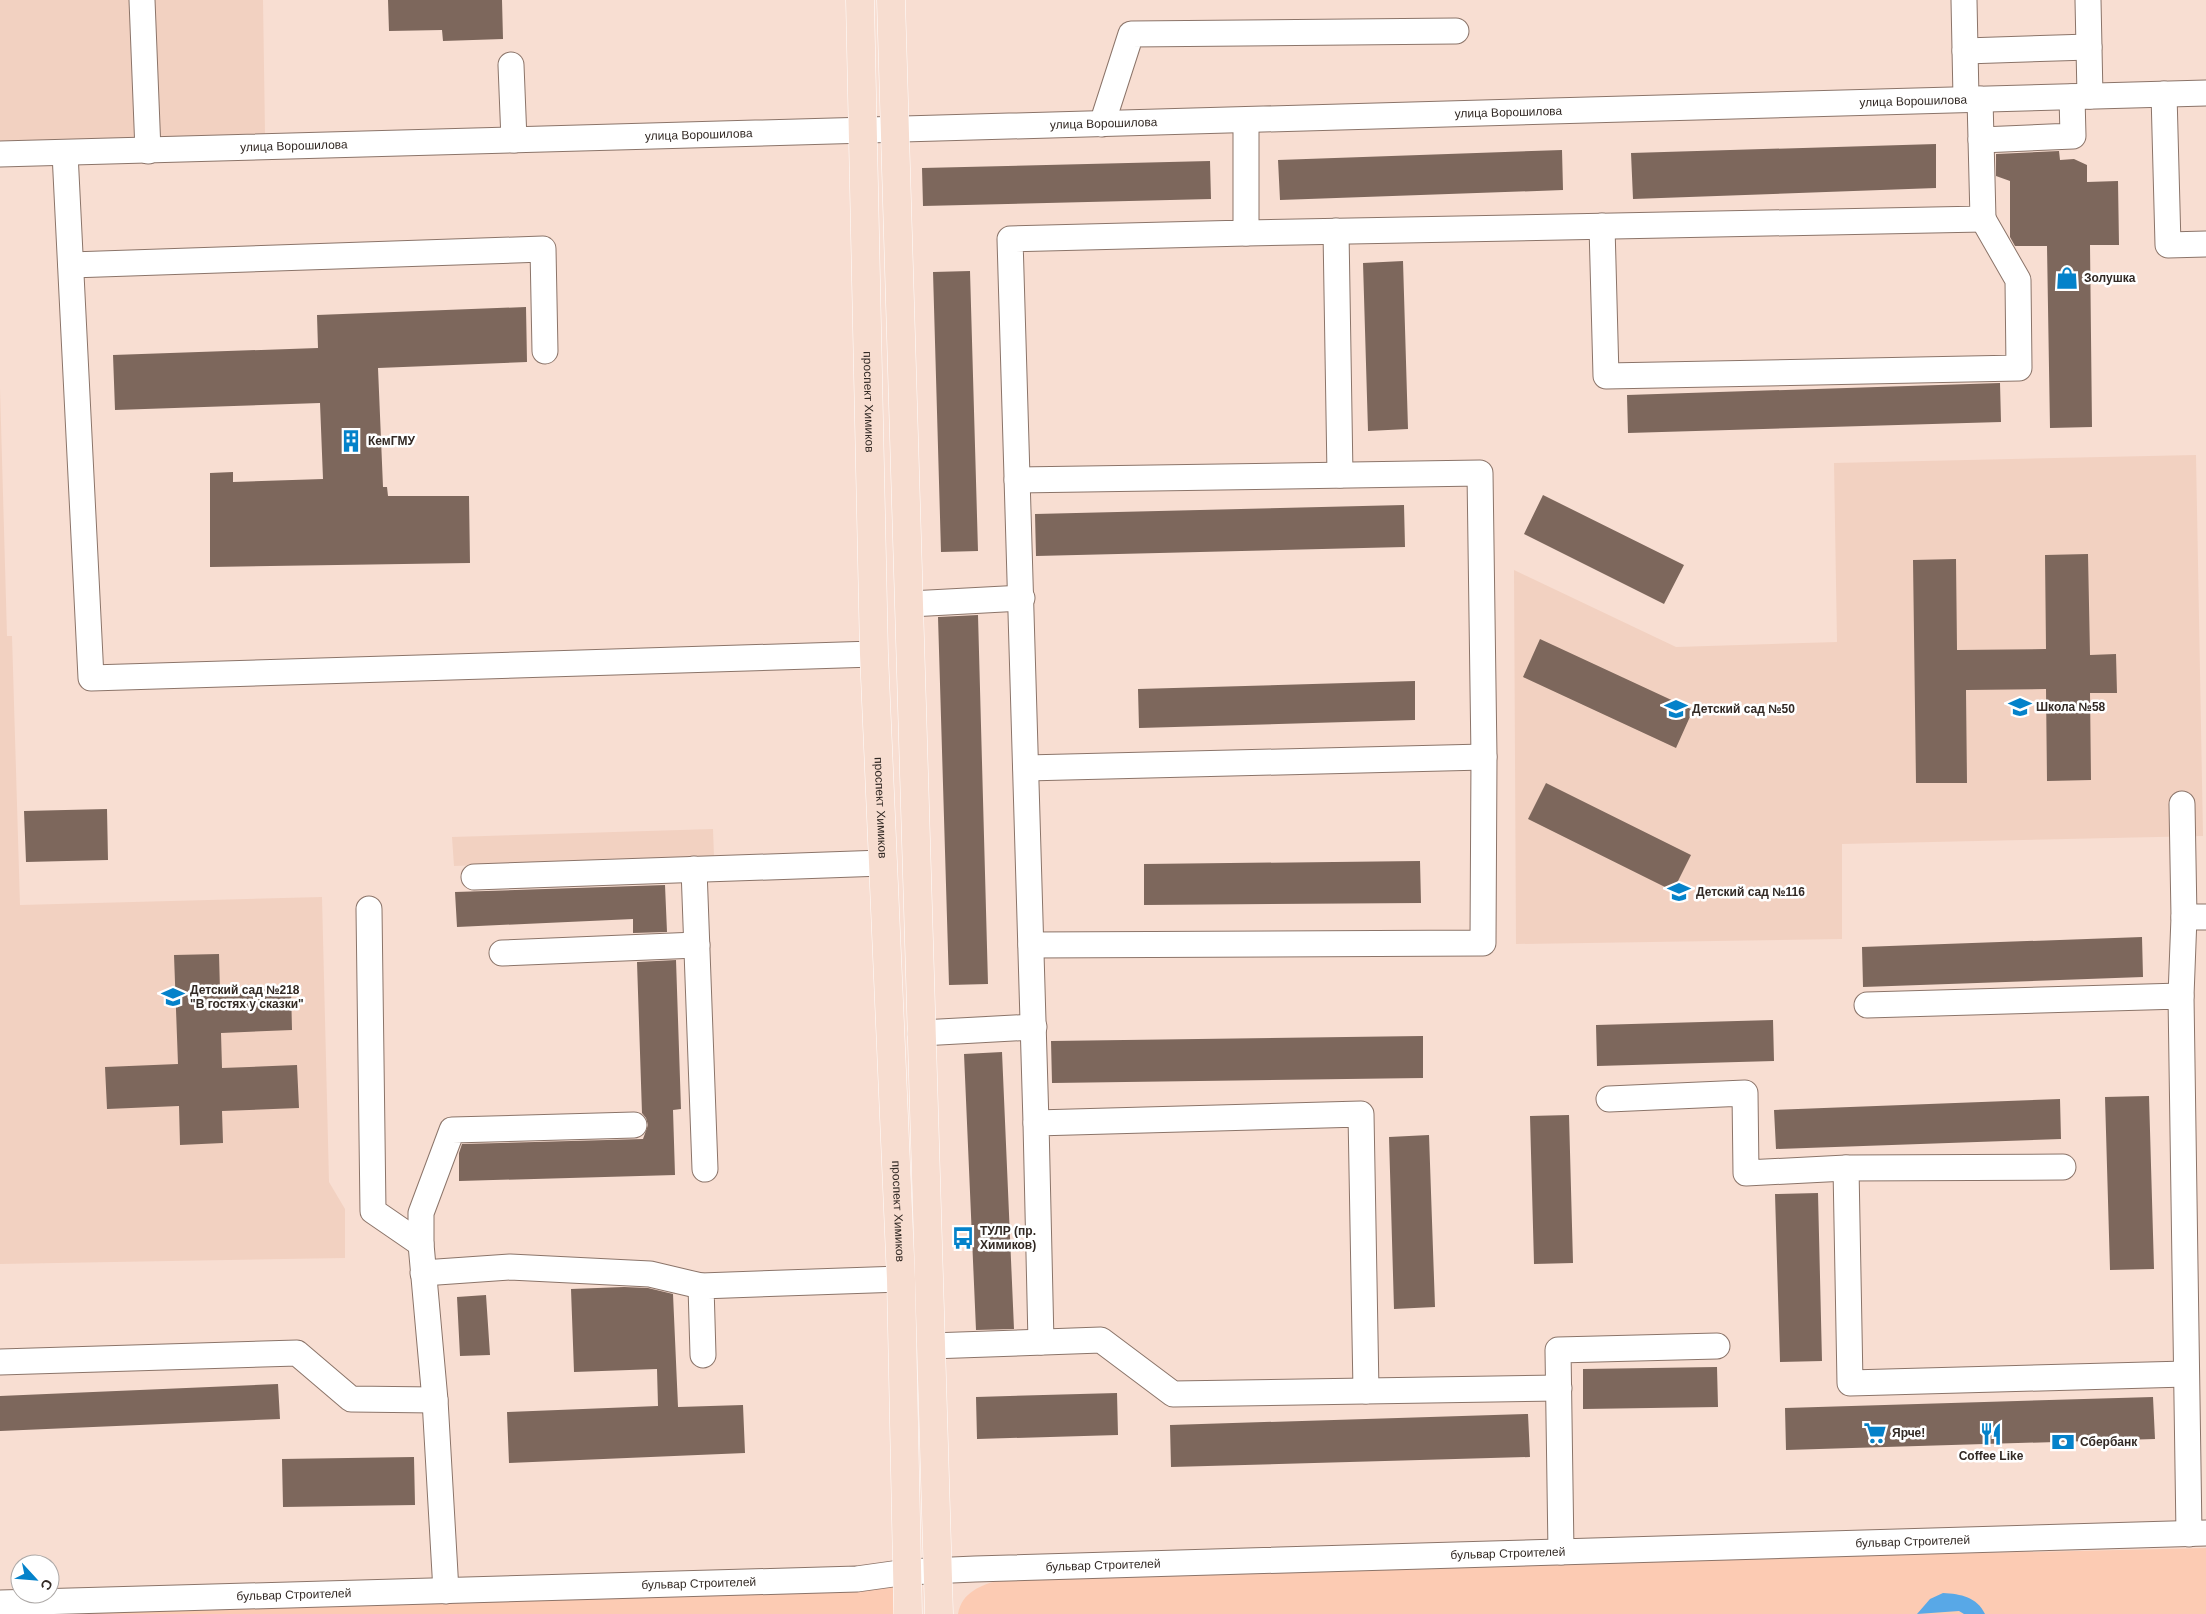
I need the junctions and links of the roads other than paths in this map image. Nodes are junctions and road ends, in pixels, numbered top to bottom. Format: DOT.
graph roads {
  1 [pos="142,0"];
  2 [pos="860,0"];
  3 [pos="891,0"];
  4 [pos="1964,0"];
  5 [pos="2088,0"];
  6 [pos="1456,31"];
  7 [pos="2089,47"];
  8 [pos="1965,51"];
  9 [pos="511,65"];
  10 [pos="2206,93"];
  11 [pos="2164,94"];
  12 [pos="2081,96"];
  13 [pos="1973,99"];
  14 [pos="1246,120"];
  15 [pos="1102,124"];
  16 [pos="895,130"];
  17 [pos="864,131"];
  18 [pos="514,140"];
  19 [pos="1981,140"];
  20 [pos="148,151"];
  21 [pos="65,152"];
  22 [pos="0,154"];
  23 [pos="1983,219"];
  24 [pos="1602,226"];
  25 [pos="1336,231"];
  26 [pos="1246,233"];
  27 [pos="2206,244"];
  28 [pos="70,265"];
  29 [pos="545,351"];
  30 [pos="1340,475"];
  31 [pos="1017,480"];
  32 [pos="1022,598"];
  33 [pos="910,604"];
  34 [pos="874,654"];
  35 [pos="1484,757"];
  36 [pos="1026,768"];
  37 [pos="2182,804"];
  38 [pos="883,863"];
  39 [pos="694,870"];
  40 [pos="474,877"];
  41 [pos="370,909"];
  42 [pos="2195,917"];
  43 [pos="697,945"];
  44 [pos="1031,945"];
  45 [pos="502,953"];
  46 [pos="2181,996"];
  47 [pos="1866,1005"];
  48 [pos="1034,1027"];
  49 [pos="921,1033"];
  50 [pos="1609,1099"];
  51 [pos="1036,1123"];
  52 [pos="634,1125"];
  53 [pos="2063,1167"];
  54 [pos="1846,1168"];
  55 [pos="705,1169"];
  56 [pos="421,1244"];
  57 [pos="424,1273"];
  58 [pos="901,1279"];
  59 [pos="701,1286"];
  60 [pos="2196,1330"];
  61 [pos="1041,1342"];
  62 [pos="930,1346"];
  63 [pos="1717,1346"];
  64 [pos="703,1355"];
  65 [pos="0,1362"];
  66 [pos="2186,1374"];
  67 [pos="1559,1388"];
  68 [pos="1366,1391"];
  69 [pos="434,1400"];
  70 [pos="2198,1534"];
  71 [pos="1561,1552"];
  72 [pos="938,1570"];
  73 [pos="907,1572"];
  74 [pos="446,1591"];
  75 [pos="0,1603"];
  76 [pos="908,1614"];
  77 [pos="939,1614"];
  1 -- 20 [label="street"];
  2 -- 17 [label="main road, проспект Химиков"];
  3 -- 16 [label="main road"];
  4 -- 8 [label="street"];
  5 -- 7 [label="street"];
  6 -- 15 [label="street"];
  7 -- 8 [label="street"];
  7 -- 12 [label="street"];
  8 -- 13 [label="street"];
  9 -- 18 [label="street"];
  10 -- 11 [label="street, улица Ворошилова"];
  11 -- 12 [label="street, улица Ворошилова"];
  11 -- 27 [label="street"];
  12 -- 13 [label="street, улица Ворошилова"];
  12 -- 19 [label="street"];
  13 -- 14 [label="street, улица Ворошилова"];
  13 -- 19 [label="street"];
  14 -- 15 [label="street, улица Ворошилова"];
  14 -- 26 [label="street"];
  15 -- 16 [label="street, улица Ворошилова"];
  16 -- 17 [label="street, улица Ворошилова"];
  16 -- 33 [label="main road"];
  17 -- 18 [label="street, улица Ворошилова"];
  17 -- 34 [label="main road, проспект Химиков"];
  18 -- 20 [label="street, улица Ворошилова"];
  19 -- 23 [label="street"];
  20 -- 21 [label="street, улица Ворошилова"];
  21 -- 22 [label="street, улица Ворошилова"];
  21 -- 28 [label="street"];
  23 -- 24 [label="street"];
  23 -- 24 [label="street"];
  24 -- 25 [label="street"];
  25 -- 26 [label="street"];
  25 -- 30 [label="street"];
  26 -- 31 [label="street"];
  28 -- 29 [label="street"];
  28 -- 34 [label="street"];
  30 -- 31 [label="street"];
  30 -- 35 [label="street"];
  31 -- 32 [label="street"];
  32 -- 33 [label="street"];
  32 -- 36 [label="street"];
  33 -- 49 [label="main road"];
  34 -- 38 [label="main road, проспект Химиков"];
  35 -- 36 [label="street"];
  35 -- 44 [label="street"];
  36 -- 44 [label="street"];
  37 -- 42 [label="street"];
  38 -- 39 [label="street"];
  38 -- 58 [label="main road, проспект Химиков"];
  39 -- 40 [label="street"];
  39 -- 43 [label="street"];
  41 -- 56 [label="street"];
  42 -- 46 [label="street"];
  43 -- 45 [label="street"];
  43 -- 55 [label="street"];
  44 -- 48 [label="street"];
  46 -- 47 [label="street"];
  46 -- 60 [label="street"];
  48 -- 49 [label="street"];
  48 -- 51 [label="street"];
  49 -- 62 [label="main road"];
  50 -- 54 [label="street"];
  51 -- 61 [label="street"];
  51 -- 68 [label="street"];
  52 -- 56 [label="street"];
  53 -- 54 [label="street"];
  54 -- 66 [label="street"];
  56 -- 57 [label="street"];
  57 -- 59 [label="street"];
  57 -- 69 [label="street"];
  58 -- 59 [label="street"];
  58 -- 73 [label="main road, проспект Химиков"];
  59 -- 64 [label="street"];
  60 -- 66 [label="street"];
  61 -- 62 [label="street"];
  61 -- 68 [label="street"];
  62 -- 72 [label="main road"];
  63 -- 67 [label="street"];
  65 -- 69 [label="street"];
  66 -- 70 [label="street"];
  67 -- 68 [label="street"];
  67 -- 71 [label="street"];
  69 -- 74 [label="street"];
  70 -- 71 [label="street, бульвар Строителей"];
  71 -- 72 [label="street, бульвар Строителей"];
  72 -- 73 [label="street, бульвар Строителей"];
  72 -- 77 [label="main road"];
  73 -- 74 [label="street, бульвар Строителей"];
  73 -- 76 [label="main road, проспект Химиков"];
  74 -- 75 [label="street, бульвар Строителей"];
}
